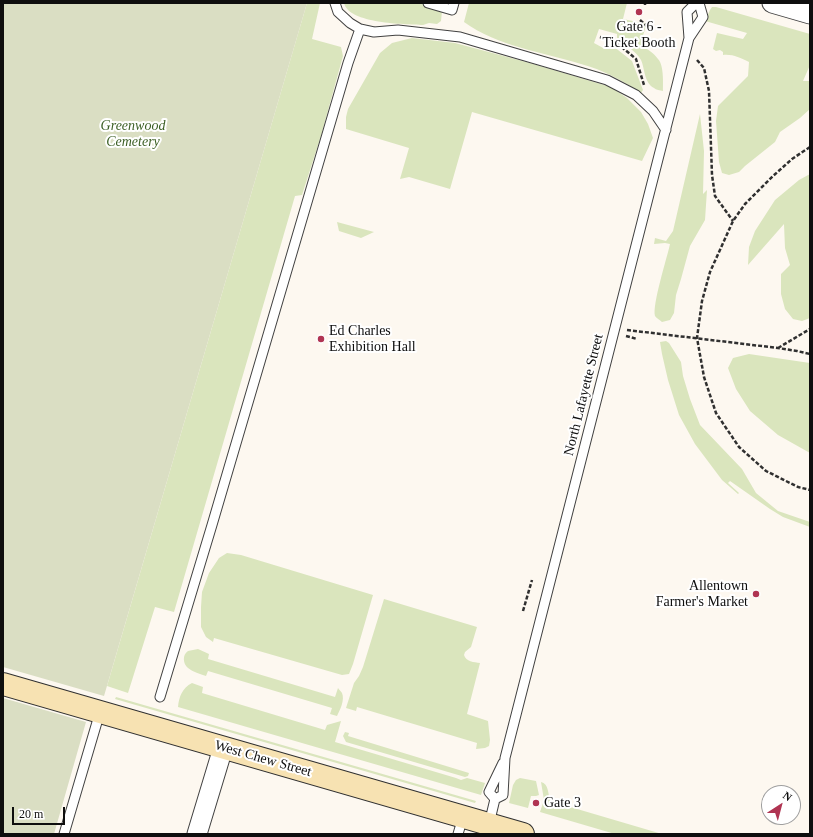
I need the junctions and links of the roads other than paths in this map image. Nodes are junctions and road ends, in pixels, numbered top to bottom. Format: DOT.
graph roads {
  1 [pos="335,3"];
  2 [pos="428,3"];
  3 [pos="698,3"];
  4 [pos="772,3"];
  5 [pos="453,6"];
  6 [pos="810,14"];
  7 [pos="360,29"];
  8 [pos="689,38"];
  9 [pos="666,130"];
  10 [pos="3,684"];
  11 [pos="160,697"];
  12 [pos="100,712"];
  13 [pos="223,748"];
  14 [pos="489,824"];
  15 [pos="461,825"];
  16 [pos="64,834"];
  17 [pos="198,834"];
  18 [pos="523,834"];
  1 -- 7 [label="lane"];
  2 -- 5 [label="lane"];
  3 -- 8 [label="lane, North Lafayette Street"];
  3 -- 8 [label="lane, North Lafayette Street"];
  4 -- 6 [label="street"];
  7 -- 9 [label="lane"];
  7 -- 11 [label="lane"];
  8 -- 9 [label="lane, North Lafayette Street"];
  9 -- 14 [label="lane, North Lafayette Street"];
  10 -- 12 [label="street, West Chew Street"];
  12 -- 13 [label="street, West Chew Street"];
  12 -- 16 [label="lane"];
  13 -- 15 [label="street, West Chew Street"];
  13 -- 17 [label="street"];
  14 -- 15 [label="street, West Chew Street"];
  14 -- 18 [label="street, West Chew Street"];
}
